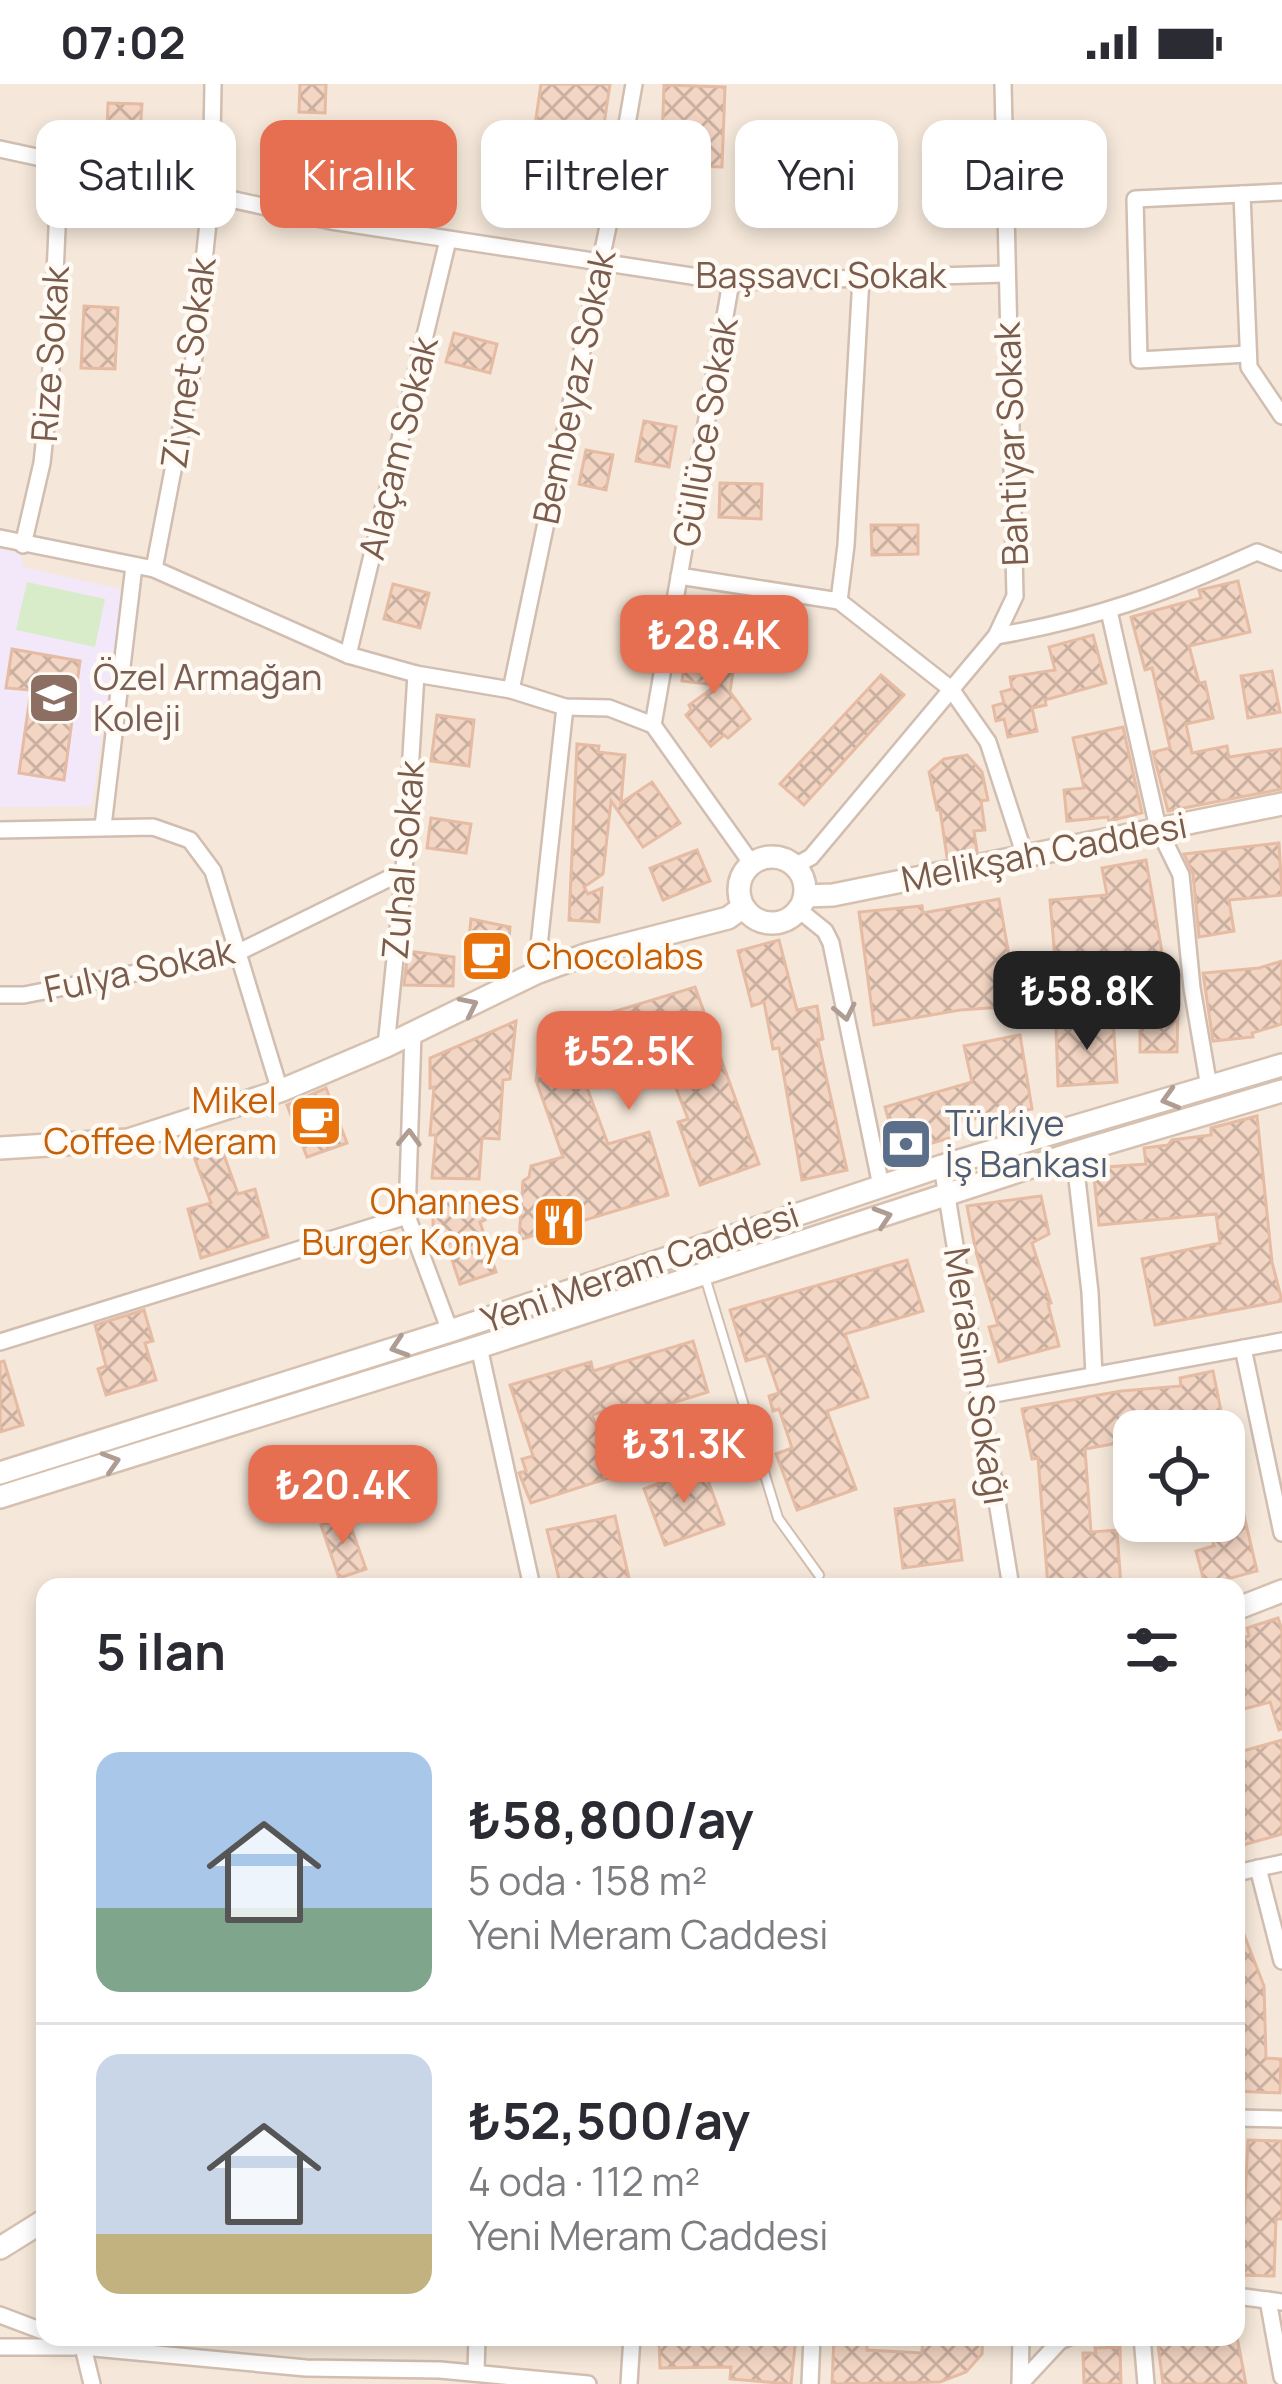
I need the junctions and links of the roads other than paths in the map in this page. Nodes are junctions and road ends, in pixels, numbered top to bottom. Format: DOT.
graph roads {
  1 [pos="213,84"];
  2 [pos="634,84"];
  3 [pos="1003,84"];
  4 [pos="212,120"];
  5 [pos="0,149"];
  6 [pos="36,156"];
  7 [pos="1282,192"];
  8 [pos="1242,194"];
  9 [pos="236,200"];
  10 [pos="57,228"];
  11 [pos="208,228"];
  12 [pos="448,240"];
  13 [pos="599,262"];
  14 [pos="1006,274"];
  15 [pos="861,278"];
  16 [pos="731,282"];
  17 [pos="1248,354"];
  18 [pos="1282,416"];
  19 [pos="0,538"];
  20 [pos="23,545"];
  21 [pos="1282,562"];
  22 [pos="134,566"];
  23 [pos="154,569"];
  24 [pos="680,576"];
  25 [pos="839,602"];
  26 [pos="1109,611"];
  27 [pos="996,636"];
  28 [pos="348,656"];
  29 [pos="416,674"];
  30 [pos="951,689"];
  31 [pos="511,690"];
  32 [pos="565,707"];
  33 [pos="653,724"];
  34 [pos="1282,804"];
  35 [pos="103,826"];
  36 [pos="1158,828"];
  37 [pos="0,830"];
  38 [pos="1025,856"];
  39 [pos="752,864"];
  40 [pos="795,866"];
  41 [pos="404,871"];
  42 [pos="802,903"];
  43 [pos="743,907"];
  44 [pos="237,953"];
  45 [pos="536,973"];
  46 [pos="0,995"];
  47 [pos="413,1033"];
  48 [pos="386,1046"];
  49 [pos="1282,1065"];
  50 [pos="1209,1087"];
  51 [pos="1282,1090"];
  52 [pos="280,1091"];
  53 [pos="0,1148"];
  54 [pos="1074,1153"];
  55 [pos="942,1166"];
  56 [pos="881,1186"];
  57 [pos="948,1196"];
  58 [pos="407,1216"];
  59 [pos="704,1274"];
  60 [pos="450,1331"];
  61 [pos="1282,1341"];
  62 [pos="0,1342"];
  63 [pos="479,1347"];
  64 [pos="1243,1348"];
  65 [pos="1094,1376"];
  66 [pos="978,1397"];
  67 [pos="0,1474"];
  68 [pos="0,1497"];
  69 [pos="1282,1533"];
  70 [pos="819,1576"];
  71 [pos="530,1578"];
  72 [pos="1009,1578"];
  73 [pos="1282,1591"];
  74 [pos="1245,1605"];
  75 [pos="1282,1863"];
  76 [pos="1258,1868"];
  77 [pos="1245,1871"];
  78 [pos="1282,1961"];
  79 [pos="1245,2118"];
  80 [pos="1282,2119"];
  81 [pos="36,2226"];
  82 [pos="0,2248"];
  83 [pos="1245,2297"];
  84 [pos="1275,2301"];
  85 [pos="0,2315"];
  86 [pos="36,2329"];
  87 [pos="477,2346"];
  88 [pos="631,2346"];
  89 [pos="812,2346"];
  90 [pos="1021,2346"];
  91 [pos="1055,2346"];
  92 [pos="1143,2346"];
  93 [pos="0,2347"];
  94 [pos="83,2347"];
  95 [pos="476,2372"];
  96 [pos="305,2376"];
  97 [pos="440,2377"];
  98 [pos="1282,2377"];
  99 [pos="92,2384"];
  100 [pos="589,2384"];
  101 [pos="629,2384"];
  102 [pos="810,2384"];
  103 [pos="1020,2384"];
  104 [pos="1147,2384"];
  1 -- 4 [label="street, Ziynet Sokak"];
  2 -- 13 [label="street, Bembeyaz Sokak"];
  3 -- 14 [label="street, Bahtiyar Sokak"];
  5 -- 6 [label="street, Başsavcı Sokak"];
  7 -- 8 [label="street"];
  8 -- 17 [label="street"];
  8 -- 17 [label="street"];
  9 -- 12 [label="street, Başsavcı Sokak"];
  10 -- 20 [label="street, Rize Sokak"];
  11 -- 23 [label="street, Ziynet Sokak"];
  12 -- 13 [label="street, Başsavcı Sokak"];
  12 -- 28 [label="street, Alaçam Sokak"];
  13 -- 16 [label="street, Başsavcı Sokak"];
  13 -- 31 [label="street, Bembeyaz Sokak"];
  14 -- 15 [label="street, Başsavcı Sokak"];
  14 -- 27 [label="street, Bahtiyar Sokak"];
  15 -- 16 [label="street, Başsavcı Sokak"];
  15 -- 25 [label="street"];
  16 -- 24 [label="street, Güllüce Sokak"];
  17 -- 18 [label="street"];
  19 -- 20 [label="street"];
  20 -- 22 [label="street"];
  21 -- 26 [label="street"];
  22 -- 23 [label="street"];
  22 -- 35 [label="street"];
  23 -- 28 [label="street"];
  24 -- 25 [label="street"];
  24 -- 33 [label="street, Güllüce Sokak"];
  25 -- 30 [label="street"];
  26 -- 27 [label="street"];
  26 -- 36 [label="street"];
  27 -- 30 [label="street, Bahtiyar Sokak"];
  28 -- 29 [label="street"];
  29 -- 31 [label="street"];
  29 -- 41 [label="street, Zuhal Sokak"];
  30 -- 38 [label="street"];
  30 -- 40 [label="street, Bahtiyar Sokak"];
  31 -- 32 [label="street"];
  32 -- 33 [label="street"];
  32 -- 45 [label="street"];
  33 -- 39 [label="street"];
  34 -- 36 [label="main road, Melikşah Caddesi"];
  35 -- 37 [label="street"];
  35 -- 44 [label="street"];
  36 -- 38 [label="main road, Melikşah Caddesi"];
  36 -- 50 [label="street"];
  38 -- 42 [label="main road, Melikşah Caddesi"];
  39 -- 40 [label="main road"];
  39 -- 43 [label="main road"];
  40 -- 42 [label="main road"];
  41 -- 44 [label="street, Fulya Sokak"];
  41 -- 48 [label="street, Zuhal Sokak"];
  42 -- 43 [label="main road, Melikşah Caddesi"];
  42 -- 56 [label="street, one-way"];
  43 -- 45 [label="main road, Melikşah Caddesi"];
  44 -- 46 [label="street, Fulya Sokak"];
  44 -- 52 [label="street"];
  47 -- 45 [label="main road, Melikşah Caddesi, one-way"];
  47 -- 48 [label="main road, Melikşah Caddesi"];
  58 -- 47 [label="street, one-way"];
  48 -- 52 [label="main road, Melikşah Caddesi"];
  49 -- 50 [label="main road, Yeni Meram Caddesi"];
  50 -- 55 [label="main road, Yeni Meram Caddesi, one-way"];
  51 -- 54 [label="main road, Yeni Meram Caddesi"];
  52 -- 53 [label="main road, Melikşah Caddesi"];
  54 -- 57 [label="main road, Yeni Meram Caddesi"];
  54 -- 65 [label="street"];
  55 -- 56 [label="main road, Yeni Meram Caddesi"];
  55 -- 57 [label="street, Merasim Sokağı"];
  56 -- 60 [label="main road, Yeni Meram Caddesi"];
  59 -- 57 [label="main road, Yeni Meram Caddesi, one-way"];
  57 -- 66 [label="street, Merasim Sokağı"];
  58 -- 60 [label="street"];
  58 -- 62 [label="street"];
  59 -- 63 [label="main road, Yeni Meram Caddesi"];
  59 -- 70 [label="lane"];
  60 -- 67 [label="main road, Yeni Meram Caddesi, one-way"];
  61 -- 64 [label="street"];
  68 -- 63 [label="main road, Yeni Meram Caddesi, one-way"];
  63 -- 71 [label="street"];
  64 -- 65 [label="street"];
  64 -- 69 [label="street"];
  65 -- 66 [label="street"];
  66 -- 72 [label="street, Merasim Sokağı"];
  73 -- 74 [label="main road"];
  75 -- 76 [label="street"];
  76 -- 77 [label="street"];
  76 -- 78 [label="street"];
  79 -- 80 [label="street"];
  81 -- 82 [label="main road"];
  83 -- 84 [label="street"];
  84 -- 98 [label="street"];
  85 -- 86 [label="street"];
  87 -- 95 [label="street"];
  88 -- 101 [label="street"];
  89 -- 102 [label="street"];
  90 -- 103 [label="street"];
  91 -- 103 [label="street"];
  92 -- 104 [label="street"];
  93 -- 94 [label="street"];
  94 -- 96 [label="street"];
  94 -- 99 [label="street"];
  95 -- 97 [label="street"];
  95 -- 100 [label="street"];
  96 -- 97 [label="street"];
}
